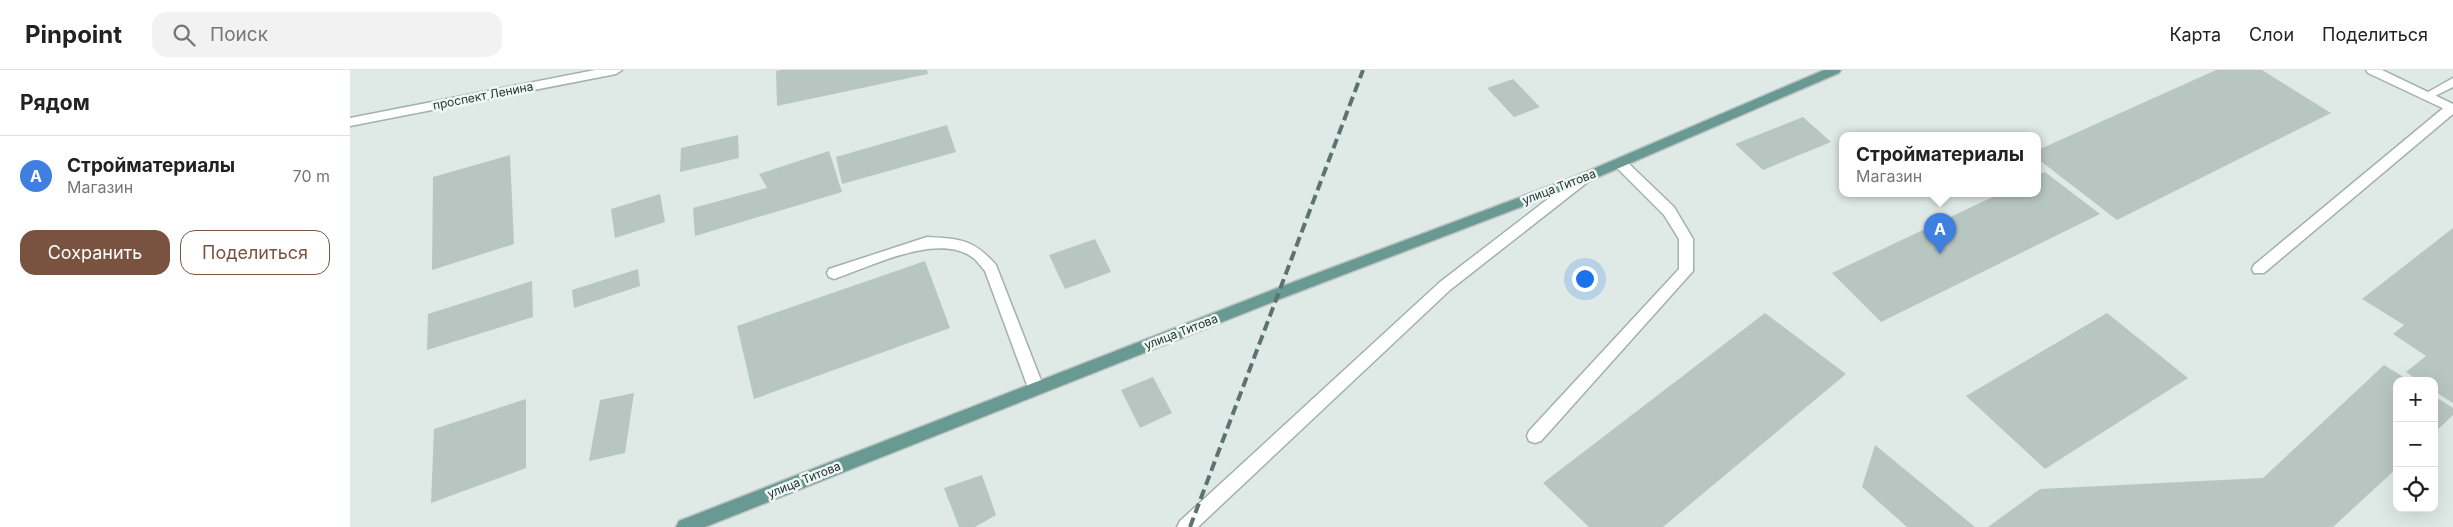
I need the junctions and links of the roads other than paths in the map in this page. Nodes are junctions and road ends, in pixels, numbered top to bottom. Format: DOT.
graph roads {
  1 [pos="616,70"];
  2 [pos="1835,70"];
  3 [pos="2372,70"];
  4 [pos="2453,82"];
  5 [pos="2427,96"];
  6 [pos="2453,109"];
  7 [pos="350,122"];
  8 [pos="1620,163"];
  9 [pos="1584,178"];
  10 [pos="2260,269"];
  11 [pos="834,273"];
  12 [pos="1036,388"];
  13 [pos="1535,436"];
  14 [pos="685,527"];
  15 [pos="1186,527"];
  1 -- 7 [label="street, проспект Ленина"];
  2 -- 8 [label="main road, улица Титова"];
  3 -- 5 [label="street"];
  4 -- 5 [label="street"];
  5 -- 6 [label="street"];
  6 -- 10 [label="street"];
  8 -- 9 [label="main road, улица Титова"];
  8 -- 13 [label="street"];
  9 -- 12 [label="main road, улица Титова"];
  9 -- 15 [label="street"];
  11 -- 12 [label="street"];
  12 -- 14 [label="main road, улица Титова"];
}
